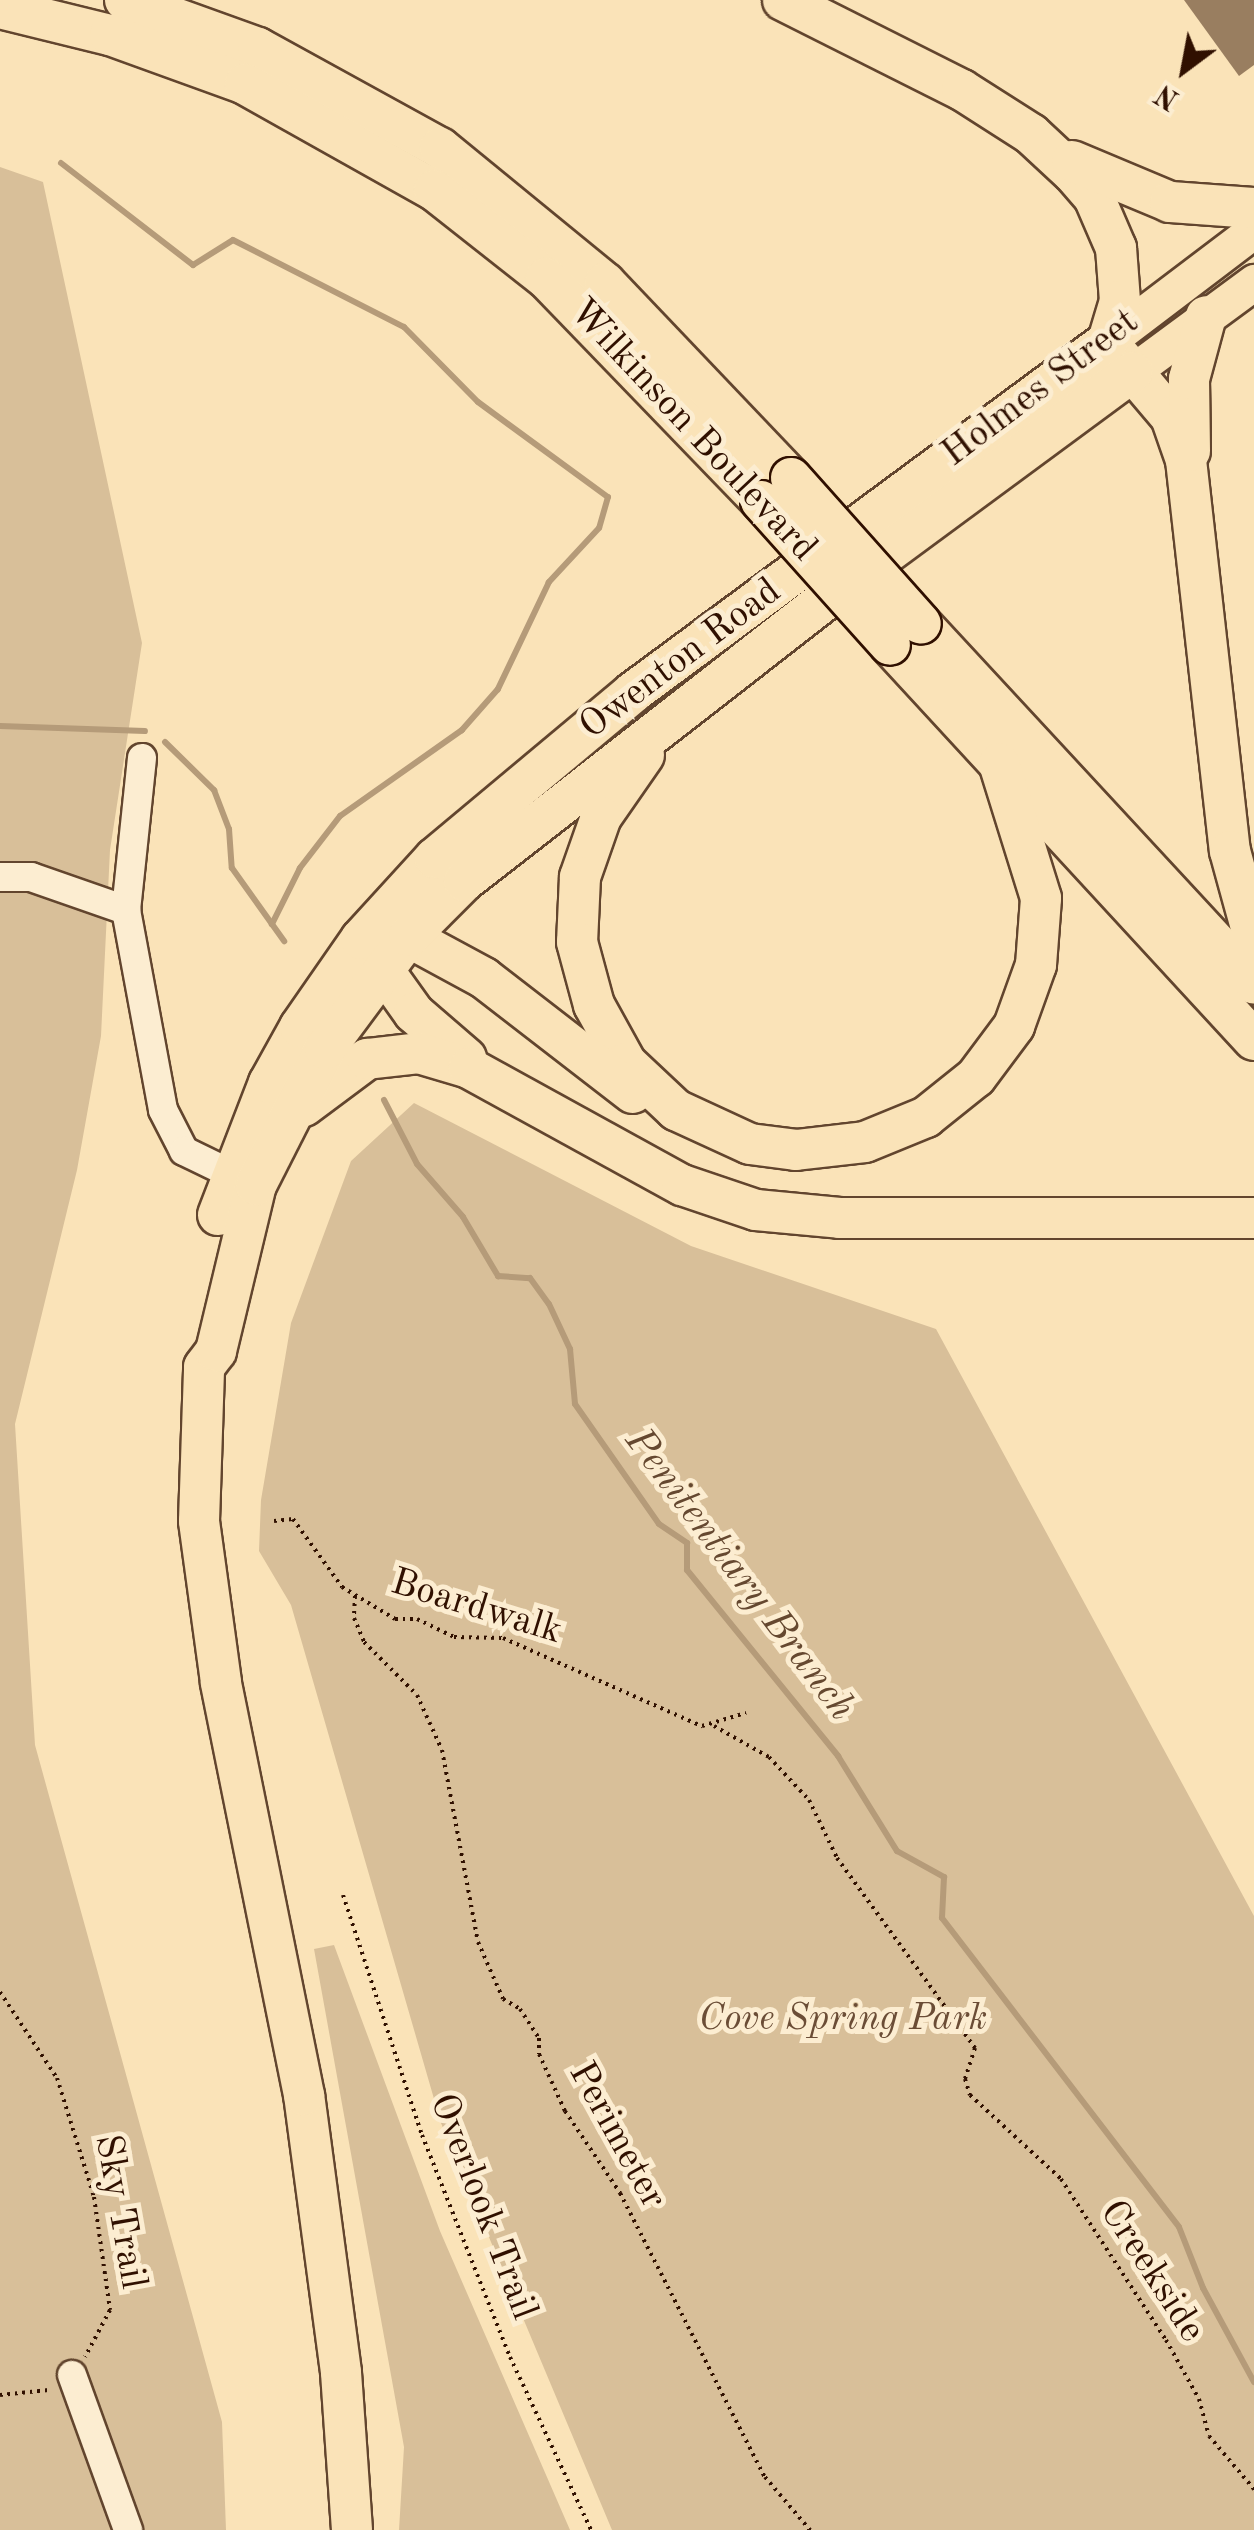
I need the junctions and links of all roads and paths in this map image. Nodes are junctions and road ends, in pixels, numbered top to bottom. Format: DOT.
graph roads {
  1 [pos="125,0"];
  2 [pos="783,0"];
  3 [pos="0,8"];
  4 [pos="1031,134"];
  5 [pos="1254,208"];
  6 [pos="1254,230"];
  7 [pos="1254,282"];
  8 [pos="1206,316"];
  9 [pos="1120,357"];
  10 [pos="776,489"];
  11 [pos="1192,490"];
  12 [pos="827,548"];
  13 [pos="906,634"];
  14 [pos="678,714"];
  15 [pos="142,758"];
  16 [pos="999,762"];
  17 [pos="0,876"];
  18 [pos="126,910"];
  19 [pos="1254,939"];
  20 [pos="382,941"];
  21 [pos="1254,984"];
  22 [pos="1254,1040"];
  23 [pos="500,1084"];
  24 [pos="281,1131"];
  25 [pos="750,1144"];
  26 [pos="244,1180"];
  27 [pos="1254,1218"];
  28 [pos="274,1521"];
  29 [pos="355,1596"];
  30 [pos="746,1713"];
  31 [pos="714,1726"];
  32 [pos="344,1895"];
  33 [pos="0,1992"];
  34 [pos="970,2095"];
  35 [pos="72,2375"];
  36 [pos="0,2396"];
  37 [pos="1254,2489"];
  38 [pos="128,2530"];
  39 [pos="352,2530"];
  40 [pos="591,2530"];
  41 [pos="810,2530"];
  1 -- 10 [label="highway, Wilkinson Boulevard"];
  2 -- 4 [label="highway"];
  3 -- 10 [label="highway, Wilkinson Boulevard"];
  4 -- 5 [label="highway"];
  4 -- 9 [label="highway"];
  6 -- 9 [label="main road, Holmes Street"];
  7 -- 8 [label="main road, Holmes Street"];
  8 -- 9 [label="main road, Holmes Street"];
  8 -- 11 [label="highway"];
  9 -- 11 [label="highway"];
  9 -- 12 [label="highway, Holmes Street"];
  9 -- 14 [label="highway, Holmes Street"];
  10 -- 13 [label="highway, Wilkinson Boulevard, bridge"];
  11 -- 19 [label="highway"];
  12 -- 20 [label="highway, Owenton Road"];
  13 -- 16 [label="highway, Wilkinson Boulevard"];
  13 -- 21 [label="highway, Wilkinson Boulevard"];
  14 -- 20 [label="highway"];
  14 -- 25 [label="highway"];
  15 -- 18 [label="street"];
  16 -- 22 [label="highway, Wilkinson Boulevard"];
  16 -- 25 [label="highway"];
  17 -- 18 [label="street"];
  18 -- 26 [label="street"];
  20 -- 23 [label="highway"];
  20 -- 24 [label="highway"];
  20 -- 25 [label="highway"];
  20 -- 26 [label="highway"];
  23 -- 24 [label="highway"];
  23 -- 27 [label="highway"];
  24 -- 26 [label="highway"];
  26 -- 39 [label="highway"];
  28 -- 29 [label="path, Boardwalk"];
  29 -- 31 [label="path, Boardwalk"];
  29 -- 41 [label="path, Perimeter"];
  30 -- 31 [label="path"];
  31 -- 34 [label="path, Boardwalk"];
  32 -- 40 [label="path, Overlook Trail"];
  33 -- 35 [label="path, Sky Trail"];
  34 -- 37 [label="path, Creekside"];
  35 -- 36 [label="path"];
  35 -- 38 [label="street"];
}
